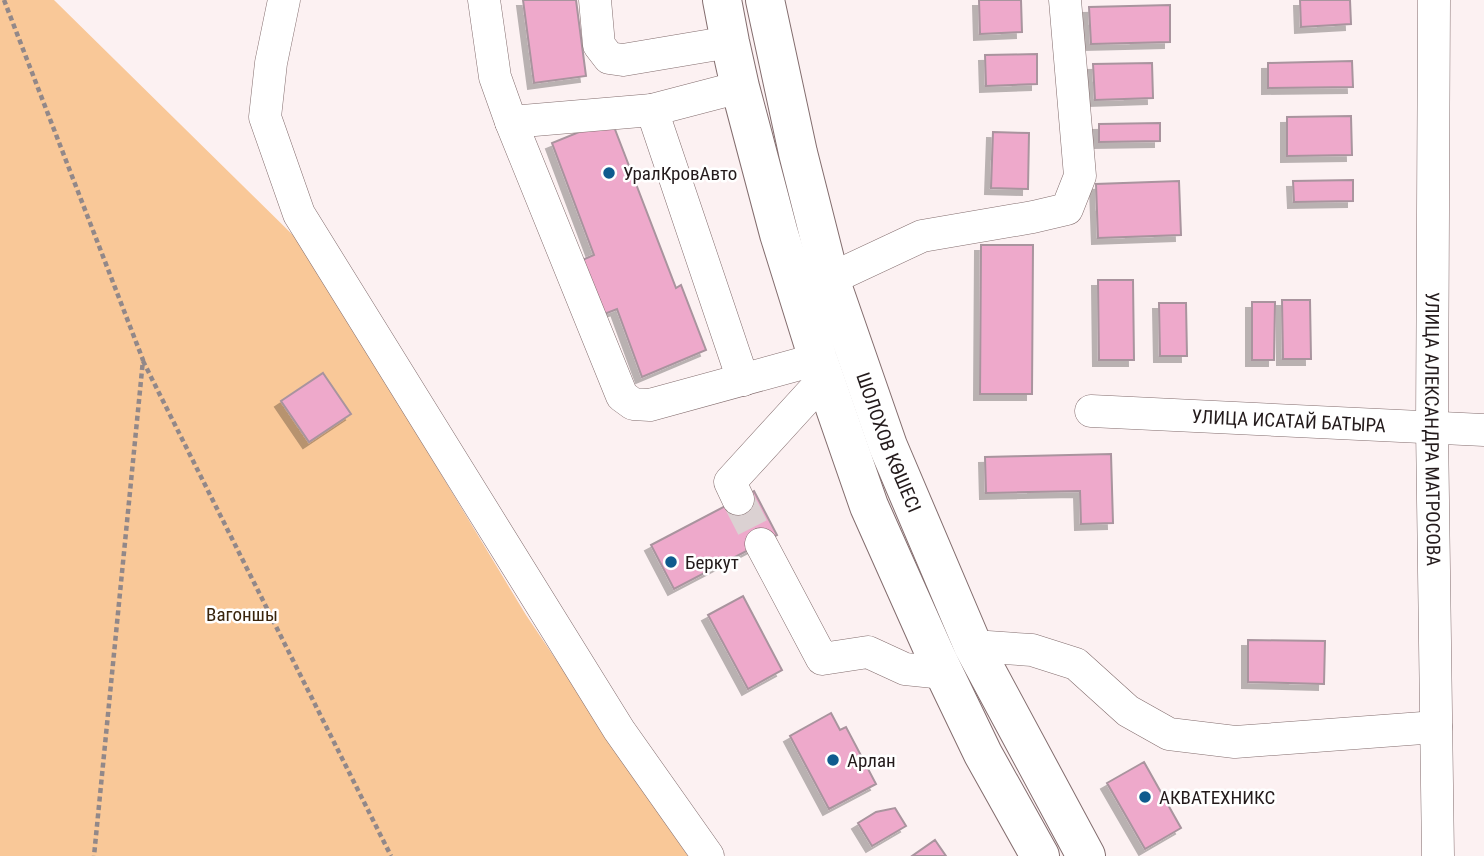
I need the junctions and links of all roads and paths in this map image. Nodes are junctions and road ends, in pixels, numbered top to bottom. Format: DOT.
graph roads {
  1 [pos="4,0"];
  2 [pos="284,0"];
  3 [pos="484,0"];
  4 [pos="595,0"];
  5 [pos="722,0"];
  6 [pos="765,0"];
  7 [pos="1065,0"];
  8 [pos="1434,0"];
  9 [pos="730,42"];
  10 [pos="740,87"];
  11 [pos="652,110"];
  12 [pos="511,121"];
  13 [pos="830,279"];
  14 [pos="143,360"];
  15 [pos="821,369"];
  16 [pos="743,380"];
  17 [pos="1091,411"];
  18 [pos="1432,428"];
  19 [pos="1484,430"];
  20 [pos="738,499"];
  21 [pos="761,544"];
  22 [pos="973,646"];
  23 [pos="944,673"];
  24 [pos="1436,727"];
  25 [pos="94,856"];
  26 [pos="391,856"];
  27 [pos="708,856"];
  28 [pos="1040,856"];
  29 [pos="1086,856"];
  30 [pos="1438,856"];
  1 -- 14 [label="path"];
  2 -- 27 [label="street"];
  3 -- 12 [label="street"];
  4 -- 9 [label="street"];
  5 -- 9 [label="highway, ШОЛОХОВ КӨШЕСІ"];
  6 -- 13 [label="highway, ШОЛОХОВ КӨШЕСІ"];
  7 -- 13 [label="street"];
  8 -- 18 [label="street, УЛИЦА АЛЕКСАНДРА МАТРОСОВА"];
  9 -- 10 [label="highway, ШОЛОХОВ КӨШЕСІ"];
  10 -- 11 [label="street"];
  10 -- 15 [label="highway, ШОЛОХОВ КӨШЕСІ"];
  11 -- 12 [label="street"];
  11 -- 16 [label="street"];
  12 -- 16 [label="street"];
  13 -- 22 [label="highway, ШОЛОХОВ КӨШЕСІ"];
  14 -- 25 [label="path"];
  14 -- 26 [label="path"];
  15 -- 16 [label="street"];
  15 -- 20 [label="street"];
  15 -- 23 [label="highway, ШОЛОХОВ КӨШЕСІ"];
  17 -- 18 [label="street, УЛИЦА ИСАТАЙ БАТЫРА"];
  18 -- 19 [label="street, УЛИЦА ИСАТАЙ БАТЫРА"];
  18 -- 24 [label="street, УЛИЦА АЛЕКСАНДРА МАТРОСОВА"];
  21 -- 23 [label="street"];
  22 -- 24 [label="street"];
  22 -- 29 [label="highway, ШОЛОХОВ КӨШЕСІ"];
  23 -- 28 [label="highway, ШОЛОХОВ КӨШЕСІ"];
  24 -- 30 [label="street, УЛИЦА АЛЕКСАНДРА МАТРОСОВА"];
}
